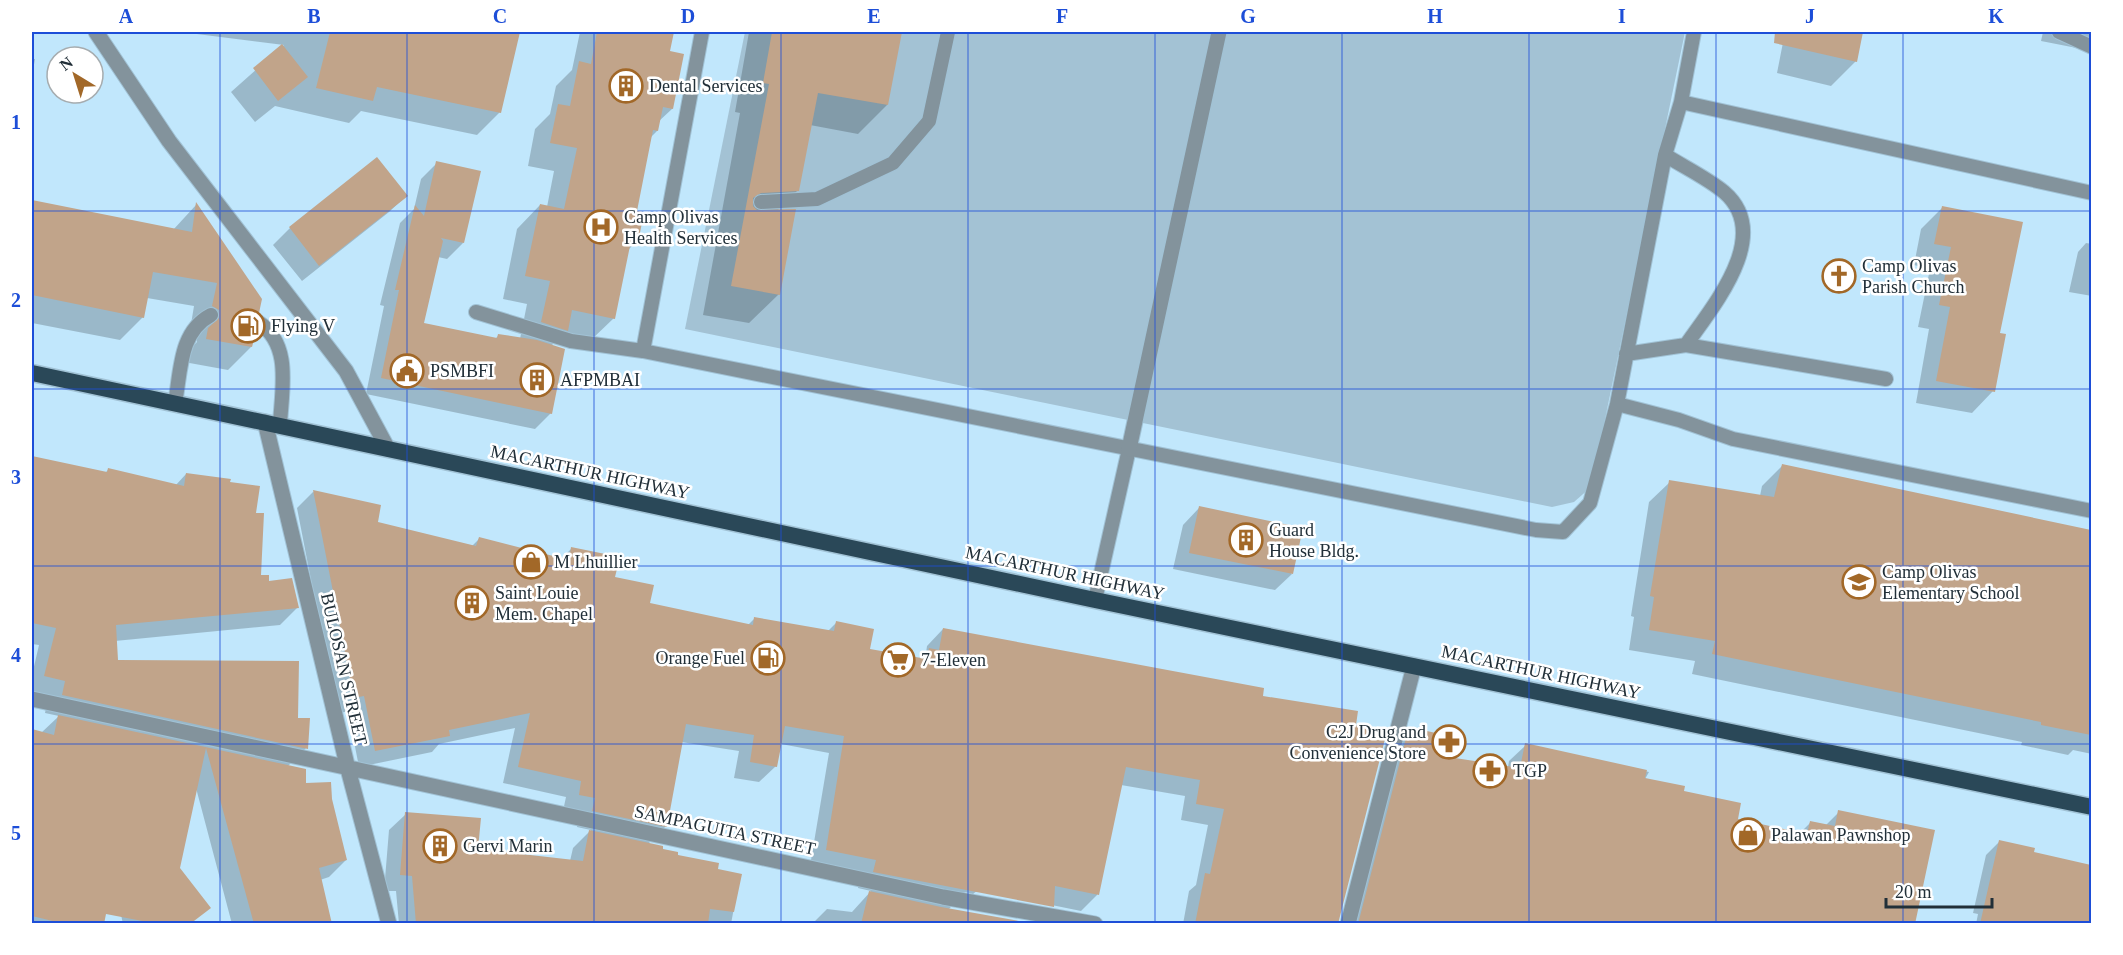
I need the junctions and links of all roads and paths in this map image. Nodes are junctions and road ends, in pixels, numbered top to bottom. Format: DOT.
graph roads {
  1 [pos="96,32"];
  2 [pos="702,32"];
  3 [pos="948,32"];
  4 [pos="1219,32"];
  5 [pos="1694,32"];
  6 [pos="2059,32"];
  7 [pos="2091,47"];
  8 [pos="1681,102"];
  9 [pos="1665,155"];
  10 [pos="2091,193"];
  11 [pos="761,202"];
  12 [pos="476,312"];
  13 [pos="211,315"];
  14 [pos="258,322"];
  15 [pos="1686,345"];
  16 [pos="643,351"];
  17 [pos="1626,354"];
  18 [pos="32,373"];
  19 [pos="1886,379"];
  20 [pos="175,403"];
  21 [pos="1617,404"];
  22 [pos="272,423"];
  23 [pos="388,449"];
  24 [pos="1129,449"];
  25 [pos="2091,511"];
  26 [pos="1095,600"];
  27 [pos="1413,666"];
  28 [pos="32,699"];
  29 [pos="348,768"];
  30 [pos="2091,807"];
  31 [pos="390,924"];
  32 [pos="1095,924"];
  33 [pos="1348,924"];
  1 -- 23 [label="street"];
  2 -- 16 [label="lane"];
  3 -- 11 [label="lane"];
  4 -- 24 [label="street"];
  5 -- 8 [label="lane"];
  6 -- 7 [label="lane"];
  8 -- 9 [label="lane"];
  8 -- 10 [label="lane"];
  9 -- 15 [label="lane"];
  9 -- 17 [label="lane"];
  12 -- 16 [label="lane"];
  13 -- 20 [label="lane"];
  14 -- 22 [label="lane"];
  15 -- 17 [label="lane"];
  15 -- 19 [label="lane"];
  16 -- 24 [label="lane"];
  17 -- 21 [label="lane"];
  18 -- 20 [label="highway, MACARTHUR HIGHWAY"];
  20 -- 22 [label="highway, MACARTHUR HIGHWAY"];
  21 -- 24 [label="lane"];
  21 -- 25 [label="lane"];
  22 -- 23 [label="highway, MACARTHUR HIGHWAY"];
  22 -- 29 [label="street, BULOSAN STREET"];
  23 -- 26 [label="highway, MACARTHUR HIGHWAY"];
  24 -- 26 [label="lane"];
  26 -- 27 [label="highway, MACARTHUR HIGHWAY"];
  27 -- 30 [label="highway, MACARTHUR HIGHWAY"];
  27 -- 33 [label="street"];
  28 -- 29 [label="street, SAMPAGUITA STREET"];
  29 -- 31 [label="street, BULOSAN STREET"];
  29 -- 32 [label="street, SAMPAGUITA STREET"];
}
